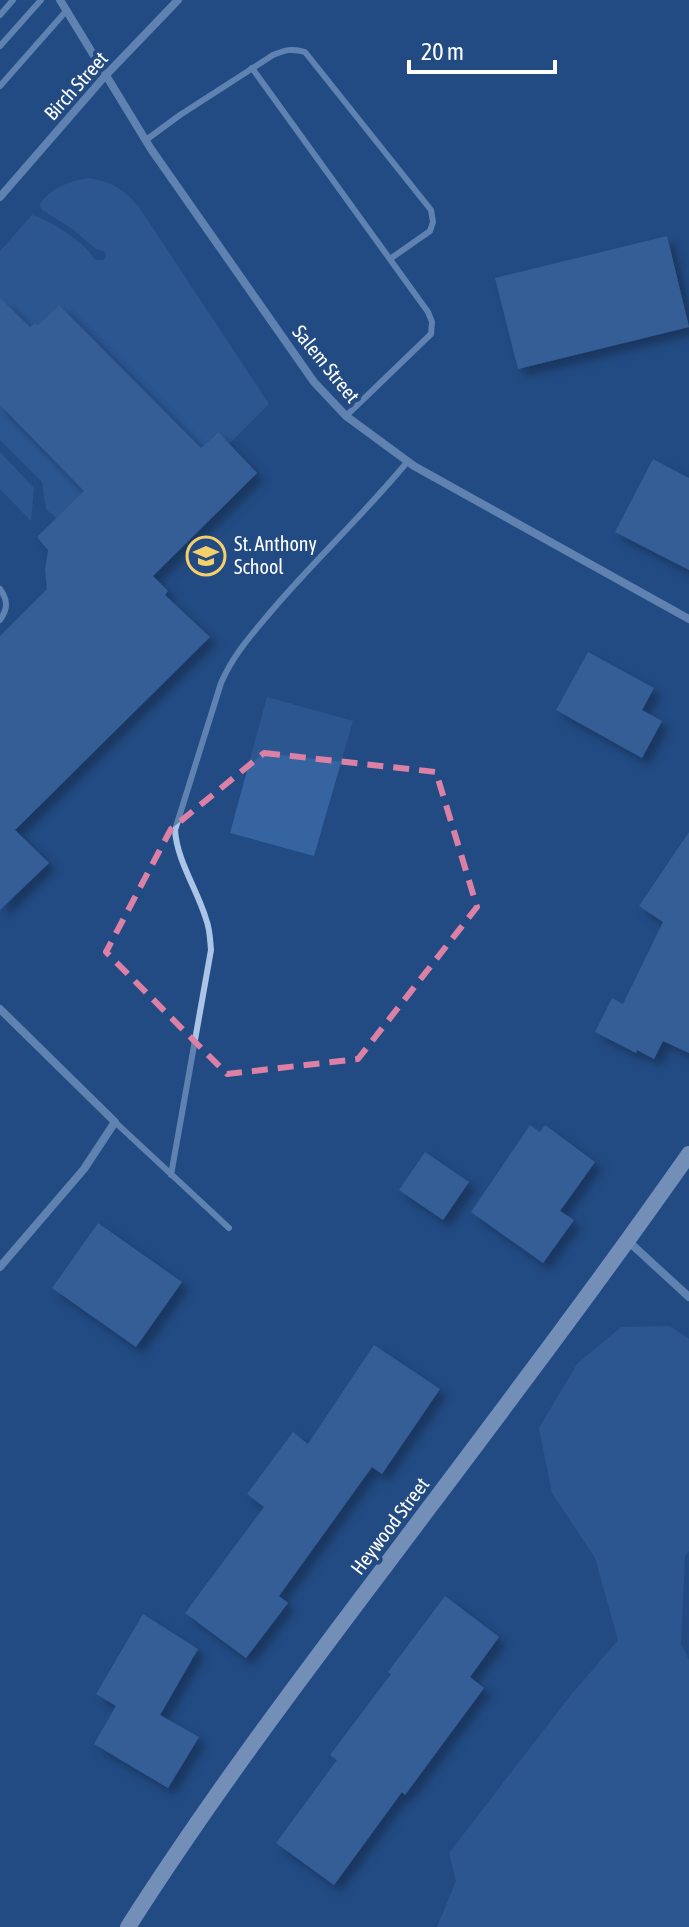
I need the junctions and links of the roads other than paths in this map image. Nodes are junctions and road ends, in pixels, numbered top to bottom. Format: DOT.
graph roads {
  1 [pos="13,0"];
  2 [pos="41,0"];
  3 [pos="60,0"];
  4 [pos="178,0"];
  5 [pos="67,10"];
  6 [pos="0,15"];
  7 [pos="0,46"];
  8 [pos="252,68"];
  9 [pos="105,76"];
  10 [pos="0,86"];
  11 [pos="146,140"];
  12 [pos="0,197"];
  13 [pos="390,259"];
  14 [pos="346,416"];
  15 [pos="408,461"];
  16 [pos="0,589"];
  17 [pos="689,619"];
  18 [pos="0,620"];
  19 [pos="0,1009"];
  20 [pos="115,1122"];
  21 [pos="689,1154"];
  22 [pos="171,1175"];
  23 [pos="229,1228"];
  24 [pos="628,1240"];
  25 [pos="0,1267"];
  26 [pos="689,1297"];
  27 [pos="128,1927"];
  1 -- 6 [label="lane"];
  2 -- 7 [label="lane"];
  3 -- 5 [label="street, Salem Street"];
  4 -- 9 [label="street, Birch Street"];
  5 -- 9 [label="street, Salem Street"];
  5 -- 10 [label="lane"];
  8 -- 11 [label="lane"];
  8 -- 13 [label="lane"];
  8 -- 13 [label="lane"];
  9 -- 11 [label="street, Salem Street"];
  9 -- 12 [label="street, Birch Street"];
  11 -- 14 [label="street, Salem Street"];
  13 -- 14 [label="lane"];
  14 -- 15 [label="street, Salem Street"];
  15 -- 17 [label="street, Salem Street"];
  15 -- 22 [label="lane"];
  16 -- 18 [label="lane"];
  19 -- 20 [label="street"];
  20 -- 22 [label="lane"];
  20 -- 25 [label="street"];
  21 -- 24 [label="street, Heywood Street"];
  22 -- 23 [label="lane"];
  24 -- 26 [label="street"];
  24 -- 27 [label="street, Heywood Street"];
}
